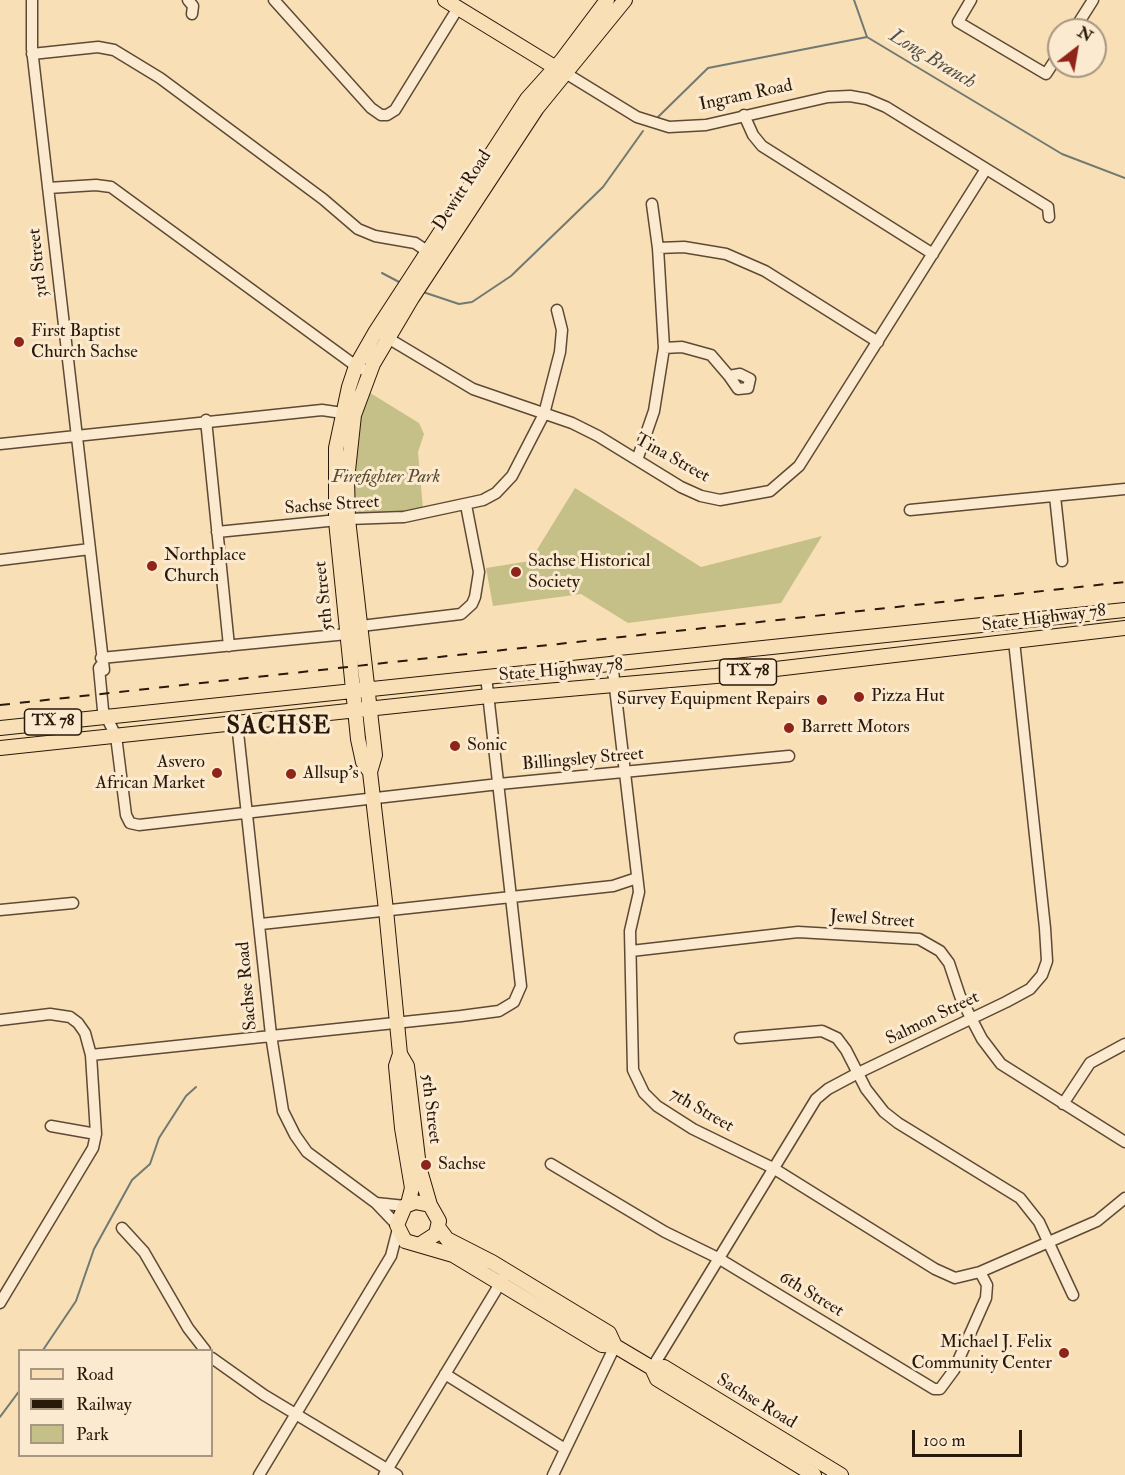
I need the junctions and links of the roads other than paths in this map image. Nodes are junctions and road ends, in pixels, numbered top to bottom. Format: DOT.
graph roads {
  1 [pos="32,0"];
  2 [pos="188,0"];
  3 [pos="274,0"];
  4 [pos="445,0"];
  5 [pos="608,0"];
  6 [pos="625,0"];
  7 [pos="971,0"];
  8 [pos="1093,0"];
  9 [pos="458,8"];
  10 [pos="192,14"];
  11 [pos="1082,18"];
  12 [pos="32,54"];
  13 [pos="561,71"];
  14 [pos="1047,72"];
  15 [pos="540,95"];
  16 [pos="744,116"];
  17 [pos="986,169"];
  18 [pos="48,188"];
  19 [pos="652,204"];
  20 [pos="1049,217"];
  21 [pos="448,220"];
  22 [pos="460,229"];
  23 [pos="658,248"];
  24 [pos="427,251"];
  25 [pos="933,254"];
  26 [pos="440,260"];
  27 [pos="423,271"];
  28 [pos="557,310"];
  29 [pos="381,334"];
  30 [pos="878,342"];
  31 [pos="664,348"];
  32 [pos="356,366"];
  33 [pos="369,372"];
  34 [pos="729,376"];
  35 [pos="348,414"];
  36 [pos="544,414"];
  37 [pos="206,420"];
  38 [pos="76,436"];
  39 [pos="0,444"];
  40 [pos="637,460"];
  41 [pos="1125,489"];
  42 [pos="1054,496"];
  43 [pos="466,505"];
  44 [pos="910,510"];
  45 [pos="342,520"];
  46 [pos="218,532"];
  47 [pos="90,549"];
  48 [pos="0,560"];
  49 [pos="1062,561"];
  50 [pos="358,604"];
  51 [pos="344,605"];
  52 [pos="1125,610"];
  53 [pos="361,626"];
  54 [pos="1125,628"];
  55 [pos="347,634"];
  56 [pos="1014,641"];
  57 [pos="229,646"];
  58 [pos="714,653"];
  59 [pos="101,661"];
  60 [pos="612,662"];
  61 [pos="486,676"];
  62 [pos="716,676"];
  63 [pos="615,684"];
  64 [pos="369,692"];
  65 [pos="353,693"];
  66 [pos="489,696"];
  67 [pos="283,700"];
  68 [pos="370,708"];
  69 [pos="355,710"];
  70 [pos="107,715"];
  71 [pos="237,723"];
  72 [pos="0,728"];
  73 [pos="116,736"];
  74 [pos="0,748"];
  75 [pos="789,756"];
  76 [pos="370,772"];
  77 [pos="624,772"];
  78 [pos="499,784"];
  79 [pos="373,798"];
  80 [pos="247,812"];
  81 [pos="130,823"];
  82 [pos="637,878"];
  83 [pos="510,897"];
  84 [pos="73,903"];
  85 [pos="0,910"];
  86 [pos="386,910"];
  87 [pos="261,924"];
  88 [pos="631,951"];
  89 [pos="971,1018"];
  90 [pos="0,1020"];
  91 [pos="397,1022"];
  92 [pos="271,1035"];
  93 [pos="740,1038"];
  94 [pos="1125,1044"];
  95 [pos="400,1054"];
  96 [pos="90,1055"];
  97 [pos="858,1073"];
  98 [pos="1063,1104"];
  99 [pos="51,1126"];
  100 [pos="96,1134"];
  101 [pos="1125,1142"];
  102 [pos="551,1164"];
  103 [pos="773,1168"];
  104 [pos="1125,1198"];
  105 [pos="376,1203"];
  106 [pos="407,1205"];
  107 [pos="429,1205"];
  108 [pos="398,1227"];
  109 [pos="438,1227"];
  110 [pos="122,1228"];
  111 [pos="1048,1242"];
  112 [pos="416,1244"];
  113 [pos="391,1256"];
  114 [pos="718,1258"];
  115 [pos="980,1272"];
  116 [pos="504,1277"];
  117 [pos="1072,1295"];
  118 [pos="1,1299"];
  119 [pos="615,1346"];
  120 [pos="204,1349"];
  121 [pos="213,1359"];
  122 [pos="652,1368"];
  123 [pos="445,1374"];
  124 [pos="296,1414"];
  125 [pos="565,1449"];
  126 [pos="823,1471"];
  127 [pos="390,1473"];
  128 [pos="259,1475"];
  129 [pos="553,1475"];
  130 [pos="814,1475"];
  131 [pos="841,1475"];
  1 -- 12 [label="street, 3rd Street"];
  2 -- 10 [label="street"];
  3 -- 9 [label="street"];
  4 -- 9 [label="main road, Ingram Road"];
  5 -- 13 [label="main road, Dewitt Road"];
  6 -- 13 [label="main road, Dewitt Road"];
  7 -- 14 [label="street"];
  8 -- 11 [label="street"];
  9 -- 13 [label="main road, Ingram Road"];
  12 -- 18 [label="street, 3rd Street"];
  12 -- 24 [label="street"];
  13 -- 15 [label="main road, Dewitt Road"];
  13 -- 16 [label="street, Ingram Road"];
  15 -- 21 [label="main road, Dewitt Road"];
  15 -- 22 [label="main road, Dewitt Road"];
  16 -- 17 [label="street, Ingram Road"];
  16 -- 25 [label="street"];
  17 -- 20 [label="street, Ingram Road"];
  17 -- 25 [label="street, Tina Street"];
  18 -- 32 [label="street"];
  18 -- 38 [label="street, 3rd Street"];
  19 -- 23 [label="street"];
  21 -- 22 [label="main road"];
  21 -- 24 [label="main road, Dewitt Road"];
  22 -- 26 [label="main road, Dewitt Road"];
  23 -- 30 [label="street"];
  23 -- 31 [label="street"];
  24 -- 26 [label="main road"];
  24 -- 27 [label="main road, Dewitt Road"];
  25 -- 30 [label="street, Tina Street"];
  26 -- 27 [label="main road, Dewitt Road"];
  27 -- 29 [label="main road, Dewitt Road"];
  28 -- 36 [label="street, Sachse Street"];
  29 -- 32 [label="main road, Dewitt Road"];
  29 -- 33 [label="main road, Dewitt Road"];
  29 -- 36 [label="street, Tina Street"];
  30 -- 40 [label="street, Tina Street"];
  31 -- 34 [label="street"];
  31 -- 40 [label="street"];
  32 -- 33 [label="street"];
  32 -- 35 [label="main road, Dewitt Road"];
  33 -- 35 [label="main road, Dewitt Road"];
  35 -- 37 [label="street"];
  35 -- 45 [label="main road, 5th Street"];
  36 -- 40 [label="street, Tina Street"];
  36 -- 43 [label="street, Sachse Street"];
  37 -- 38 [label="street"];
  37 -- 46 [label="street"];
  38 -- 39 [label="street"];
  38 -- 47 [label="street, 3rd Street"];
  41 -- 42 [label="street"];
  42 -- 44 [label="street"];
  42 -- 49 [label="street"];
  43 -- 45 [label="street, Sachse Street"];
  43 -- 53 [label="street"];
  45 -- 46 [label="street, Sachse Street"];
  45 -- 50 [label="main road, 5th Street"];
  45 -- 51 [label="main road, 5th Street"];
  46 -- 57 [label="street"];
  47 -- 48 [label="street"];
  47 -- 59 [label="street, 3rd Street"];
  50 -- 51 [label="main road"];
  50 -- 53 [label="main road, 5th Street"];
  51 -- 55 [label="main road, 5th Street"];
  52 -- 58 [label="main road, State Highway 78 / TX 78"];
  53 -- 55 [label="street"];
  53 -- 64 [label="main road, 5th Street"];
  54 -- 56 [label="main road, State Highway 78 / TX 78"];
  55 -- 57 [label="street"];
  55 -- 65 [label="main road, 5th Street"];
  56 -- 62 [label="main road, State Highway 78 / TX 78"];
  56 -- 89 [label="street, Salmon Street"];
  57 -- 59 [label="street"];
  58 -- 60 [label="main road, State Highway 78 / TX 78"];
  58 -- 62 [label="main road"];
  59 -- 70 [label="street, 3rd Street"];
  60 -- 61 [label="main road, State Highway 78 / TX 78"];
  60 -- 63 [label="street, 7th Street"];
  61 -- 64 [label="main road, State Highway 78 / TX 78"];
  61 -- 66 [label="street"];
  62 -- 63 [label="main road, State Highway 78 / TX 78"];
  63 -- 66 [label="main road, State Highway 78 / TX 78"];
  63 -- 77 [label="street, 7th Street"];
  64 -- 65 [label="main road, State Highway 78 / TX 78"];
  64 -- 68 [label="main road, 5th Street"];
  65 -- 67 [label="main road, State Highway 78 / TX 78"];
  65 -- 69 [label="main road, 5th Street"];
  66 -- 68 [label="main road, State Highway 78 / TX 78"];
  66 -- 78 [label="street"];
  67 -- 70 [label="main road, State Highway 78 / TX 78"];
  67 -- 71 [label="main road"];
  68 -- 69 [label="main road, State Highway 78 / TX 78"];
  68 -- 76 [label="main road, 5th Street"];
  69 -- 71 [label="main road, State Highway 78 / TX 78"];
  69 -- 76 [label="main road, 5th Street"];
  70 -- 72 [label="main road, State Highway 78 / TX 78"];
  70 -- 73 [label="street, 3rd Street"];
  71 -- 73 [label="main road, State Highway 78 / TX 78"];
  71 -- 80 [label="street, Sachse Road"];
  73 -- 74 [label="main road, State Highway 78 / TX 78"];
  73 -- 81 [label="street, 3rd Street"];
  75 -- 77 [label="street, Billingsley Street"];
  76 -- 79 [label="main road, 5th Street"];
  77 -- 78 [label="street, Billingsley Street"];
  77 -- 82 [label="street, 7th Street"];
  78 -- 79 [label="street, Billingsley Street"];
  78 -- 83 [label="street"];
  79 -- 80 [label="street, Billingsley Street"];
  79 -- 86 [label="main road, 5th Street"];
  80 -- 81 [label="street, Billingsley Street"];
  80 -- 87 [label="street, Sachse Road"];
  82 -- 83 [label="street"];
  82 -- 88 [label="street, 7th Street"];
  83 -- 86 [label="street"];
  83 -- 91 [label="street"];
  84 -- 85 [label="street"];
  86 -- 87 [label="street"];
  86 -- 91 [label="main road, 5th Street"];
  87 -- 92 [label="street, Sachse Road"];
  88 -- 89 [label="street, Jewel Street"];
  88 -- 103 [label="street, 7th Street"];
  89 -- 97 [label="street, Salmon Street"];
  89 -- 98 [label="street, Jewel Street"];
  90 -- 96 [label="street"];
  91 -- 92 [label="street"];
  91 -- 95 [label="main road, 5th Street"];
  92 -- 96 [label="street"];
  92 -- 105 [label="street, Sachse Road"];
  93 -- 97 [label="street"];
  94 -- 98 [label="street"];
  95 -- 106 [label="main road, 5th Street"];
  95 -- 107 [label="main road, 5th Street"];
  96 -- 100 [label="street"];
  97 -- 103 [label="street, Salmon Street"];
  97 -- 111 [label="street"];
  98 -- 101 [label="street, Jewel Street"];
  99 -- 100 [label="street"];
  100 -- 118 [label="street"];
  102 -- 114 [label="street, 6th Street"];
  103 -- 114 [label="street, Salmon Street"];
  103 -- 115 [label="street, 7th Street"];
  104 -- 111 [label="street, 7th Street"];
  105 -- 106 [label="street, Sachse Road"];
  105 -- 108 [label="street, Sachse Road"];
  106 -- 107 [label="main road"];
  106 -- 108 [label="main road"];
  107 -- 109 [label="main road"];
  108 -- 112 [label="main road"];
  108 -- 113 [label="street"];
  109 -- 112 [label="main road"];
  109 -- 116 [label="main road, Sachse Road"];
  110 -- 120 [label="street"];
  111 -- 115 [label="street, 7th Street"];
  111 -- 117 [label="street"];
  112 -- 113 [label="street"];
  112 -- 116 [label="main road, Sachse Road"];
  113 -- 124 [label="street"];
  114 -- 115 [label="street, 6th Street"];
  114 -- 122 [label="street, Salmon Street"];
  116 -- 119 [label="main road, Sachse Road"];
  116 -- 123 [label="street"];
  119 -- 122 [label="main road, Sachse Road"];
  119 -- 125 [label="street"];
  121 -- 124 [label="street"];
  122 -- 126 [label="main road, Sachse Road"];
  122 -- 130 [label="main road, Sachse Road"];
  123 -- 125 [label="street"];
  123 -- 127 [label="street"];
  124 -- 127 [label="street"];
  124 -- 128 [label="street"];
  125 -- 129 [label="street"];
  126 -- 131 [label="main road, Sachse Road"];
}
